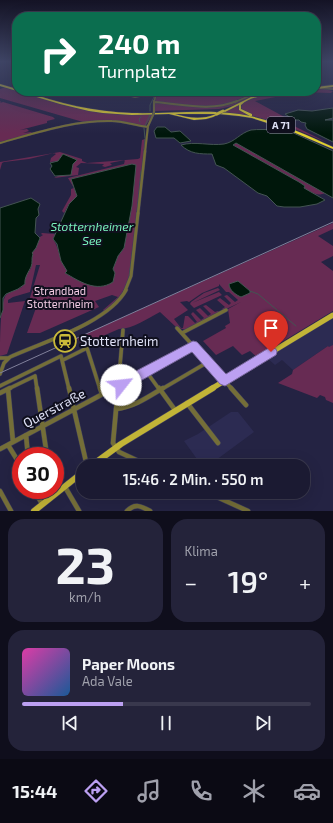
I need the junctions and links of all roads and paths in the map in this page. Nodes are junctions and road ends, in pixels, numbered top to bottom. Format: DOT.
graph roads {
  1 [pos="333,87"];
  2 [pos="321,88"];
  3 [pos="321,89"];
  4 [pos="36,96"];
  5 [pos="39,96"];
  6 [pos="155,96"];
  7 [pos="249,96"];
  8 [pos="255,96"];
  9 [pos="258,96"];
  10 [pos="154,102"];
  11 [pos="244,102"];
  12 [pos="235,105"];
  13 [pos="224,111"];
  14 [pos="191,112"];
  15 [pos="160,113"];
  16 [pos="218,114"];
  17 [pos="261,119"];
  18 [pos="148,127"];
  19 [pos="0,143"];
  20 [pos="333,147"];
  21 [pos="226,310"];
  22 [pos="333,315"];
  23 [pos="177,328"];
  24 [pos="122,330"];
  25 [pos="182,333"];
  26 [pos="193,346"];
  27 [pos="10,357"];
  28 [pos="0,358"];
  29 [pos="62,358"];
  30 [pos="0,361"];
  31 [pos="208,362"];
  32 [pos="3,366"];
  33 [pos="34,370"];
  34 [pos="146,371"];
  35 [pos="0,374"];
  36 [pos="35,376"];
  37 [pos="225,381"];
  38 [pos="0,386"];
  39 [pos="118,386"];
  40 [pos="8,389"];
  41 [pos="160,390"];
  42 [pos="0,393"];
  43 [pos="102,394"];
  44 [pos="187,403"];
  45 [pos="246,405"];
  46 [pos="74,409"];
  47 [pos="116,409"];
  48 [pos="175,410"];
  49 [pos="42,427"];
  50 [pos="26,435"];
  51 [pos="218,443"];
  52 [pos="10,444"];
  53 [pos="27,447"];
  54 [pos="45,447"];
  55 [pos="12,448"];
  56 [pos="115,448"];
  57 [pos="0,449"];
  58 [pos="85,459"];
  59 [pos="100,459"];
  60 [pos="133,459"];
  61 [pos="76,478"];
  62 [pos="65,487"];
  63 [pos="0,491"];
  64 [pos="39,499"];
  65 [pos="47,499"];
  66 [pos="221,499"];
  67 [pos="42,504"];
  68 [pos="12,511"];
  69 [pos="34,511"];
  70 [pos="79,511"];
  71 [pos="127,511"];
  72 [pos="150,511"];
  73 [pos="248,511"];
  1 -- 2 [label="highway"];
  1 -- 3 [label="street"];
  4 -- 15 [label="highway, A 71"];
  5 -- 14 [label="highway, A 71"];
  6 -- 10 [label="street"];
  7 -- 10 [label="street"];
  8 -- 12 [label="highway"];
  9 -- 11 [label="highway"];
  10 -- 18 [label="street, bridge"];
  11 -- 13 [label="highway"];
  11 -- 17 [label="highway"];
  12 -- 13 [label="highway"];
  12 -- 14 [label="highway"];
  13 -- 16 [label="highway, bridge"];
  14 -- 15 [label="highway, A 71"];
  14 -- 16 [label="highway"];
  14 -- 17 [label="highway, A 71"];
  14 -- 20 [label="highway, A 71"];
  15 -- 16 [label="highway"];
  17 -- 20 [label="highway, A 71"];
  18 -- 19 [label="street"];
  18 -- 27 [label="street"];
  21 -- 25 [label="street"];
  22 -- 37 [label="main road"];
  23 -- 25 [label="street"];
  24 -- 39 [label="street"];
  25 -- 26 [label="street"];
  26 -- 31 [label="street"];
  26 -- 34 [label="street, Querstraße"];
  27 -- 28 [label="street"];
  27 -- 32 [label="street"];
  29 -- 33 [label="street"];
  29 -- 43 [label="street"];
  29 -- 46 [label="street"];
  30 -- 32 [label="street"];
  31 -- 37 [label="street"];
  31 -- 41 [label="street"];
  32 -- 35 [label="street"];
  33 -- 36 [label="street"];
  33 -- 38 [label="street"];
  34 -- 39 [label="street, Querstraße"];
  34 -- 41 [label="street"];
  36 -- 40 [label="street"];
  36 -- 49 [label="street"];
  37 -- 44 [label="main road"];
  37 -- 45 [label="street"];
  39 -- 43 [label="street, Querstraße"];
  39 -- 47 [label="street"];
  40 -- 42 [label="street"];
  40 -- 52 [label="street"];
  41 -- 47 [label="street"];
  41 -- 48 [label="street"];
  43 -- 46 [label="street, Querstraße"];
  44 -- 48 [label="main road"];
  44 -- 51 [label="street"];
  46 -- 49 [label="street, Querstraße"];
  46 -- 58 [label="street"];
  47 -- 56 [label="street"];
  48 -- 56 [label="main road"];
  49 -- 50 [label="street, Querstraße"];
  49 -- 54 [label="street"];
  50 -- 52 [label="street, Querstraße"];
  50 -- 53 [label="street"];
  52 -- 55 [label="street"];
  52 -- 57 [label="street, Querstraße"];
  56 -- 59 [label="main road"];
  56 -- 60 [label="street"];
  61 -- 62 [label="main road"];
  62 -- 70 [label="street"];
  63 -- 68 [label="street"];
  64 -- 67 [label="street"];
  65 -- 67 [label="main road"];
  66 -- 73 [label="street"];
  67 -- 69 [label="main road"];
  71 -- 72 [label="street"];
}
